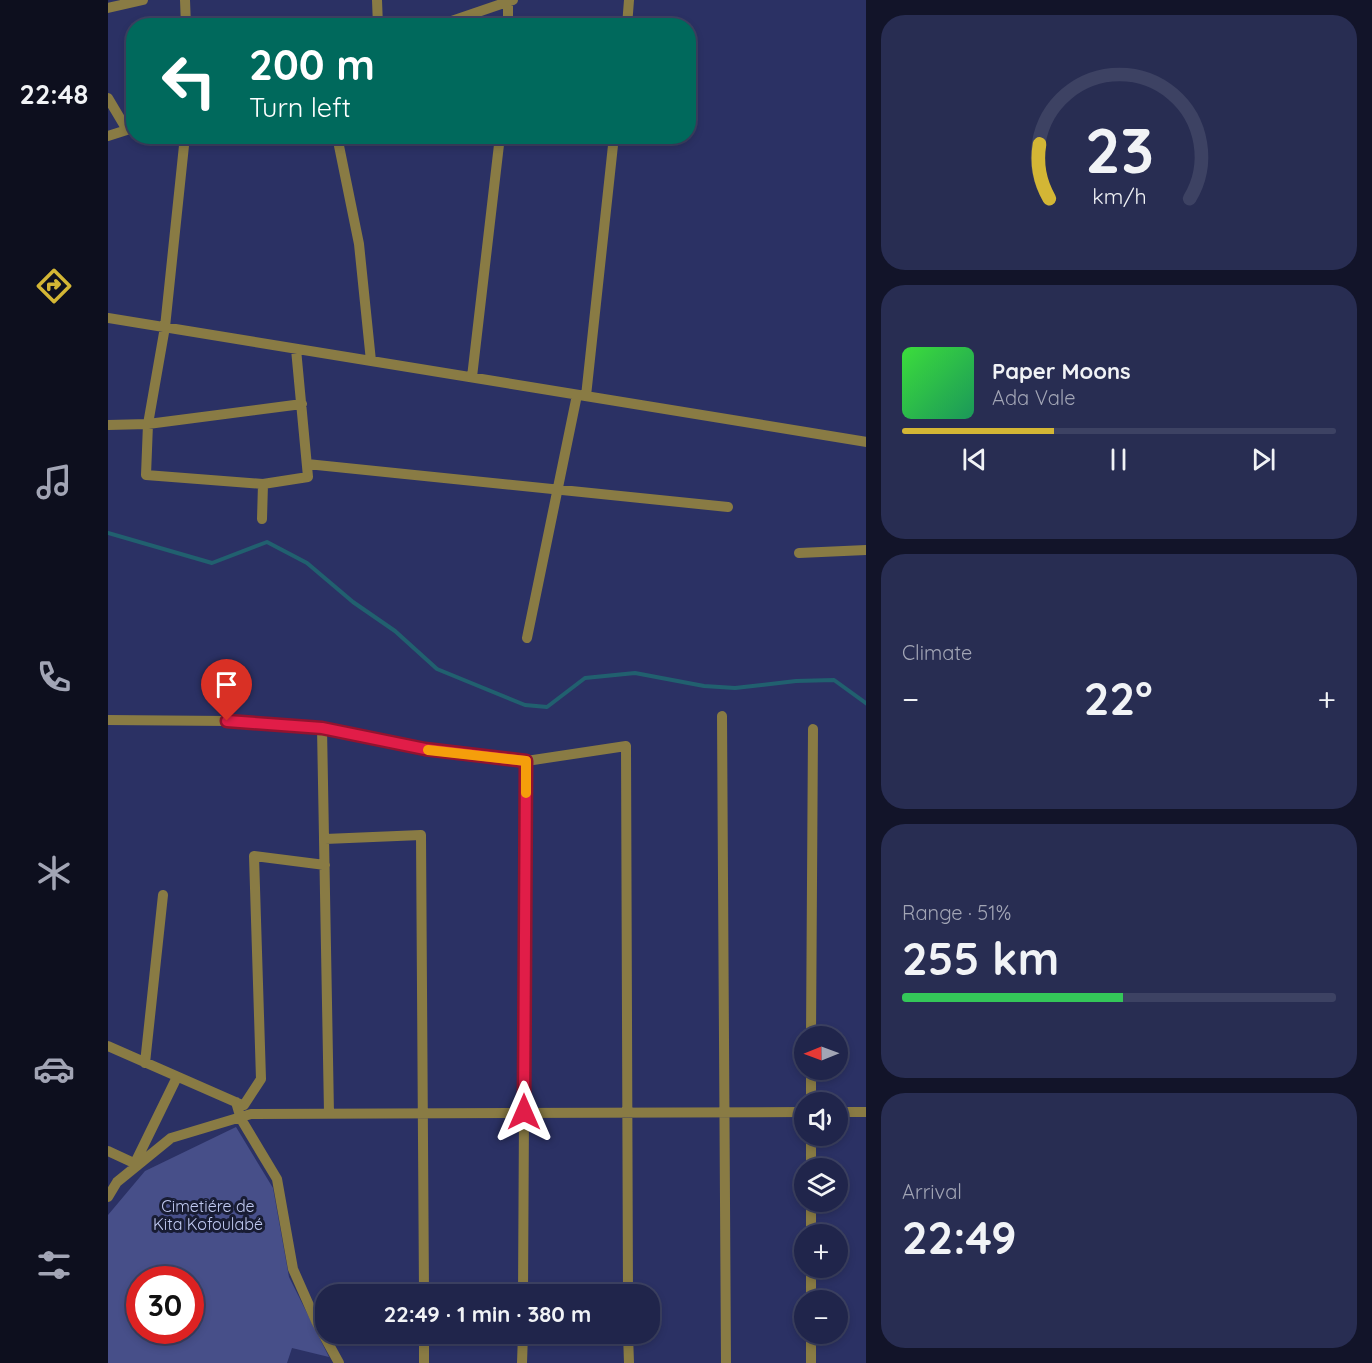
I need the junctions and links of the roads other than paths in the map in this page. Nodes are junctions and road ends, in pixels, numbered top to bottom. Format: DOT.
graph roads {
  1 [pos="143,0"];
  2 [pos="185,0"];
  3 [pos="377,0"];
  4 [pos="510,0"];
  5 [pos="629,0"];
  6 [pos="108,8"];
  7 [pos="186,18"];
  8 [pos="378,18"];
  9 [pos="459,18"];
  10 [pos="509,18"];
  11 [pos="628,18"];
  12 [pos="108,98"];
  13 [pos="126,123"];
  14 [pos="126,130"];
  15 [pos="108,136"];
  16 [pos="184,144"];
  17 [pos="339,144"];
  18 [pos="499,144"];
  19 [pos="613,144"];
  20 [pos="108,318"];
  21 [pos="165,327"];
  22 [pos="296,349"];
  23 [pos="371,361"];
  24 [pos="472,377"];
  25 [pos="582,395"];
  26 [pos="302,404"];
  27 [pos="148,424"];
  28 [pos="108,425"];
  29 [pos="866,442"];
  30 [pos="307,464"];
  31 [pos="263,484"];
  32 [pos="558,490"];
  33 [pos="728,507"];
  34 [pos="262,519"];
  35 [pos="866,550"];
  36 [pos="798,553"];
  37 [pos="527,638"];
  38 [pos="722,716"];
  39 [pos="108,720"];
  40 [pos="322,728"];
  41 [pos="813,729"];
  42 [pos="526,761"];
  43 [pos="325,839"];
  44 [pos="325,865"];
  45 [pos="163,895"];
  46 [pos="811,1026"];
  47 [pos="108,1046"];
  48 [pos="145,1063"];
  49 [pos="177,1077"];
  50 [pos="243,1110"];
  51 [pos="423,1112"];
  52 [pos="524,1112"];
  53 [pos="628,1112"];
  54 [pos="724,1112"];
  55 [pos="794,1112"];
  56 [pos="848,1112"];
  57 [pos="866,1112"];
  58 [pos="329,1113"];
  59 [pos="108,1151"];
  60 [pos="136,1164"];
  61 [pos="117,1182"];
  62 [pos="108,1197"];
  63 [pos="424,1284"];
  64 [pos="523,1284"];
  65 [pos="628,1284"];
  66 [pos="424,1344"];
  67 [pos="523,1344"];
  68 [pos="628,1344"];
  69 [pos="811,1344"];
  70 [pos="339,1363"];
  71 [pos="424,1363"];
  72 [pos="522,1363"];
  73 [pos="628,1363"];
  74 [pos="726,1363"];
  75 [pos="811,1363"];
  1 -- 6 [label="street"];
  2 -- 7 [label="street"];
  3 -- 8 [label="street"];
  4 -- 9 [label="street"];
  4 -- 10 [label="street"];
  5 -- 11 [label="street"];
  12 -- 13 [label="street"];
  14 -- 15 [label="street"];
  16 -- 21 [label="street"];
  17 -- 23 [label="street"];
  18 -- 24 [label="street"];
  19 -- 25 [label="street"];
  20 -- 21 [label="street"];
  21 -- 22 [label="street"];
  21 -- 27 [label="street"];
  22 -- 23 [label="street"];
  22 -- 26 [label="street"];
  23 -- 24 [label="street"];
  24 -- 25 [label="street"];
  25 -- 29 [label="street"];
  25 -- 32 [label="street"];
  26 -- 27 [label="street"];
  26 -- 30 [label="street"];
  27 -- 28 [label="street"];
  27 -- 31 [label="street"];
  30 -- 31 [label="street"];
  30 -- 32 [label="street"];
  31 -- 34 [label="street"];
  32 -- 33 [label="street"];
  32 -- 37 [label="street"];
  35 -- 36 [label="street"];
  38 -- 54 [label="street"];
  39 -- 40 [label="street"];
  40 -- 42 [label="street"];
  40 -- 43 [label="street"];
  41 -- 46 [label="street"];
  42 -- 52 [label="street"];
  42 -- 53 [label="street"];
  43 -- 44 [label="street"];
  43 -- 51 [label="street"];
  44 -- 50 [label="street"];
  44 -- 58 [label="street"];
  45 -- 48 [label="street"];
  47 -- 48 [label="street"];
  48 -- 49 [label="street"];
  49 -- 50 [label="street"];
  49 -- 60 [label="street"];
  50 -- 58 [label="street"];
  50 -- 61 [label="street"];
  50 -- 70 [label="street"];
  51 -- 52 [label="street"];
  51 -- 58 [label="street"];
  51 -- 63 [label="street"];
  52 -- 53 [label="street"];
  52 -- 64 [label="street"];
  53 -- 54 [label="street"];
  53 -- 65 [label="street"];
  54 -- 55 [label="street"];
  54 -- 74 [label="street"];
  56 -- 57 [label="street"];
  59 -- 60 [label="street"];
  60 -- 61 [label="street"];
  61 -- 62 [label="street"];
  66 -- 71 [label="street"];
  67 -- 72 [label="street"];
  68 -- 73 [label="street"];
  69 -- 75 [label="street"];
}
